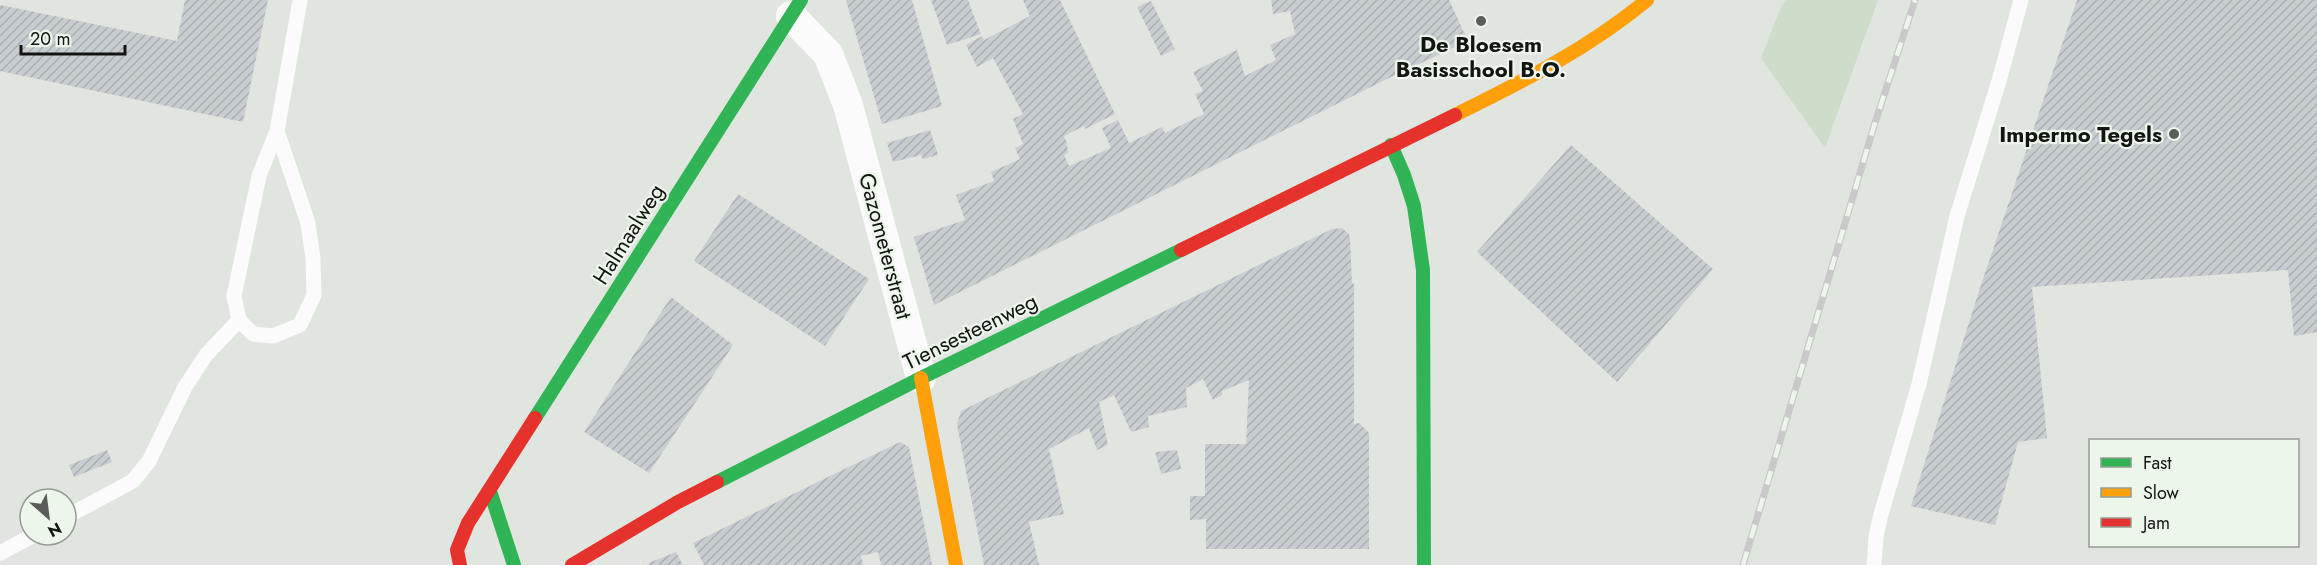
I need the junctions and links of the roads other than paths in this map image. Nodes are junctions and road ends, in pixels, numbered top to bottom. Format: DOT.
graph roads {
  1 [pos="300,0"];
  2 [pos="1647,0"];
  3 [pos="2021,0"];
  4 [pos="796,8"];
  5 [pos="277,131"];
  6 [pos="1392,145"];
  7 [pos="239,320"];
  8 [pos="921,378"];
  9 [pos="490,490"];
  10 [pos="78,511"];
  11 [pos="18,543"];
  12 [pos="0,553"];
  13 [pos="460,565"];
  14 [pos="514,565"];
  15 [pos="572,565"];
  16 [pos="956,565"];
  17 [pos="1425,565"];
  18 [pos="1874,565"];
  1 -- 5 [label="lane"];
  2 -- 6 [label="street, Tiensesteenweg"];
  3 -- 18 [label="lane"];
  4 -- 8 [label="street, Gazometerstraat"];
  4 -- 9 [label="street, Halmaalweg"];
  5 -- 7 [label="lane"];
  5 -- 7 [label="lane"];
  6 -- 8 [label="street, Tiensesteenweg"];
  6 -- 17 [label="street"];
  7 -- 10 [label="lane"];
  8 -- 15 [label="street, Tiensesteenweg"];
  8 -- 16 [label="street, Gazometerstraat"];
  9 -- 13 [label="street, Halmaalweg"];
  9 -- 14 [label="street"];
  11 -- 12 [label="lane"];
}
